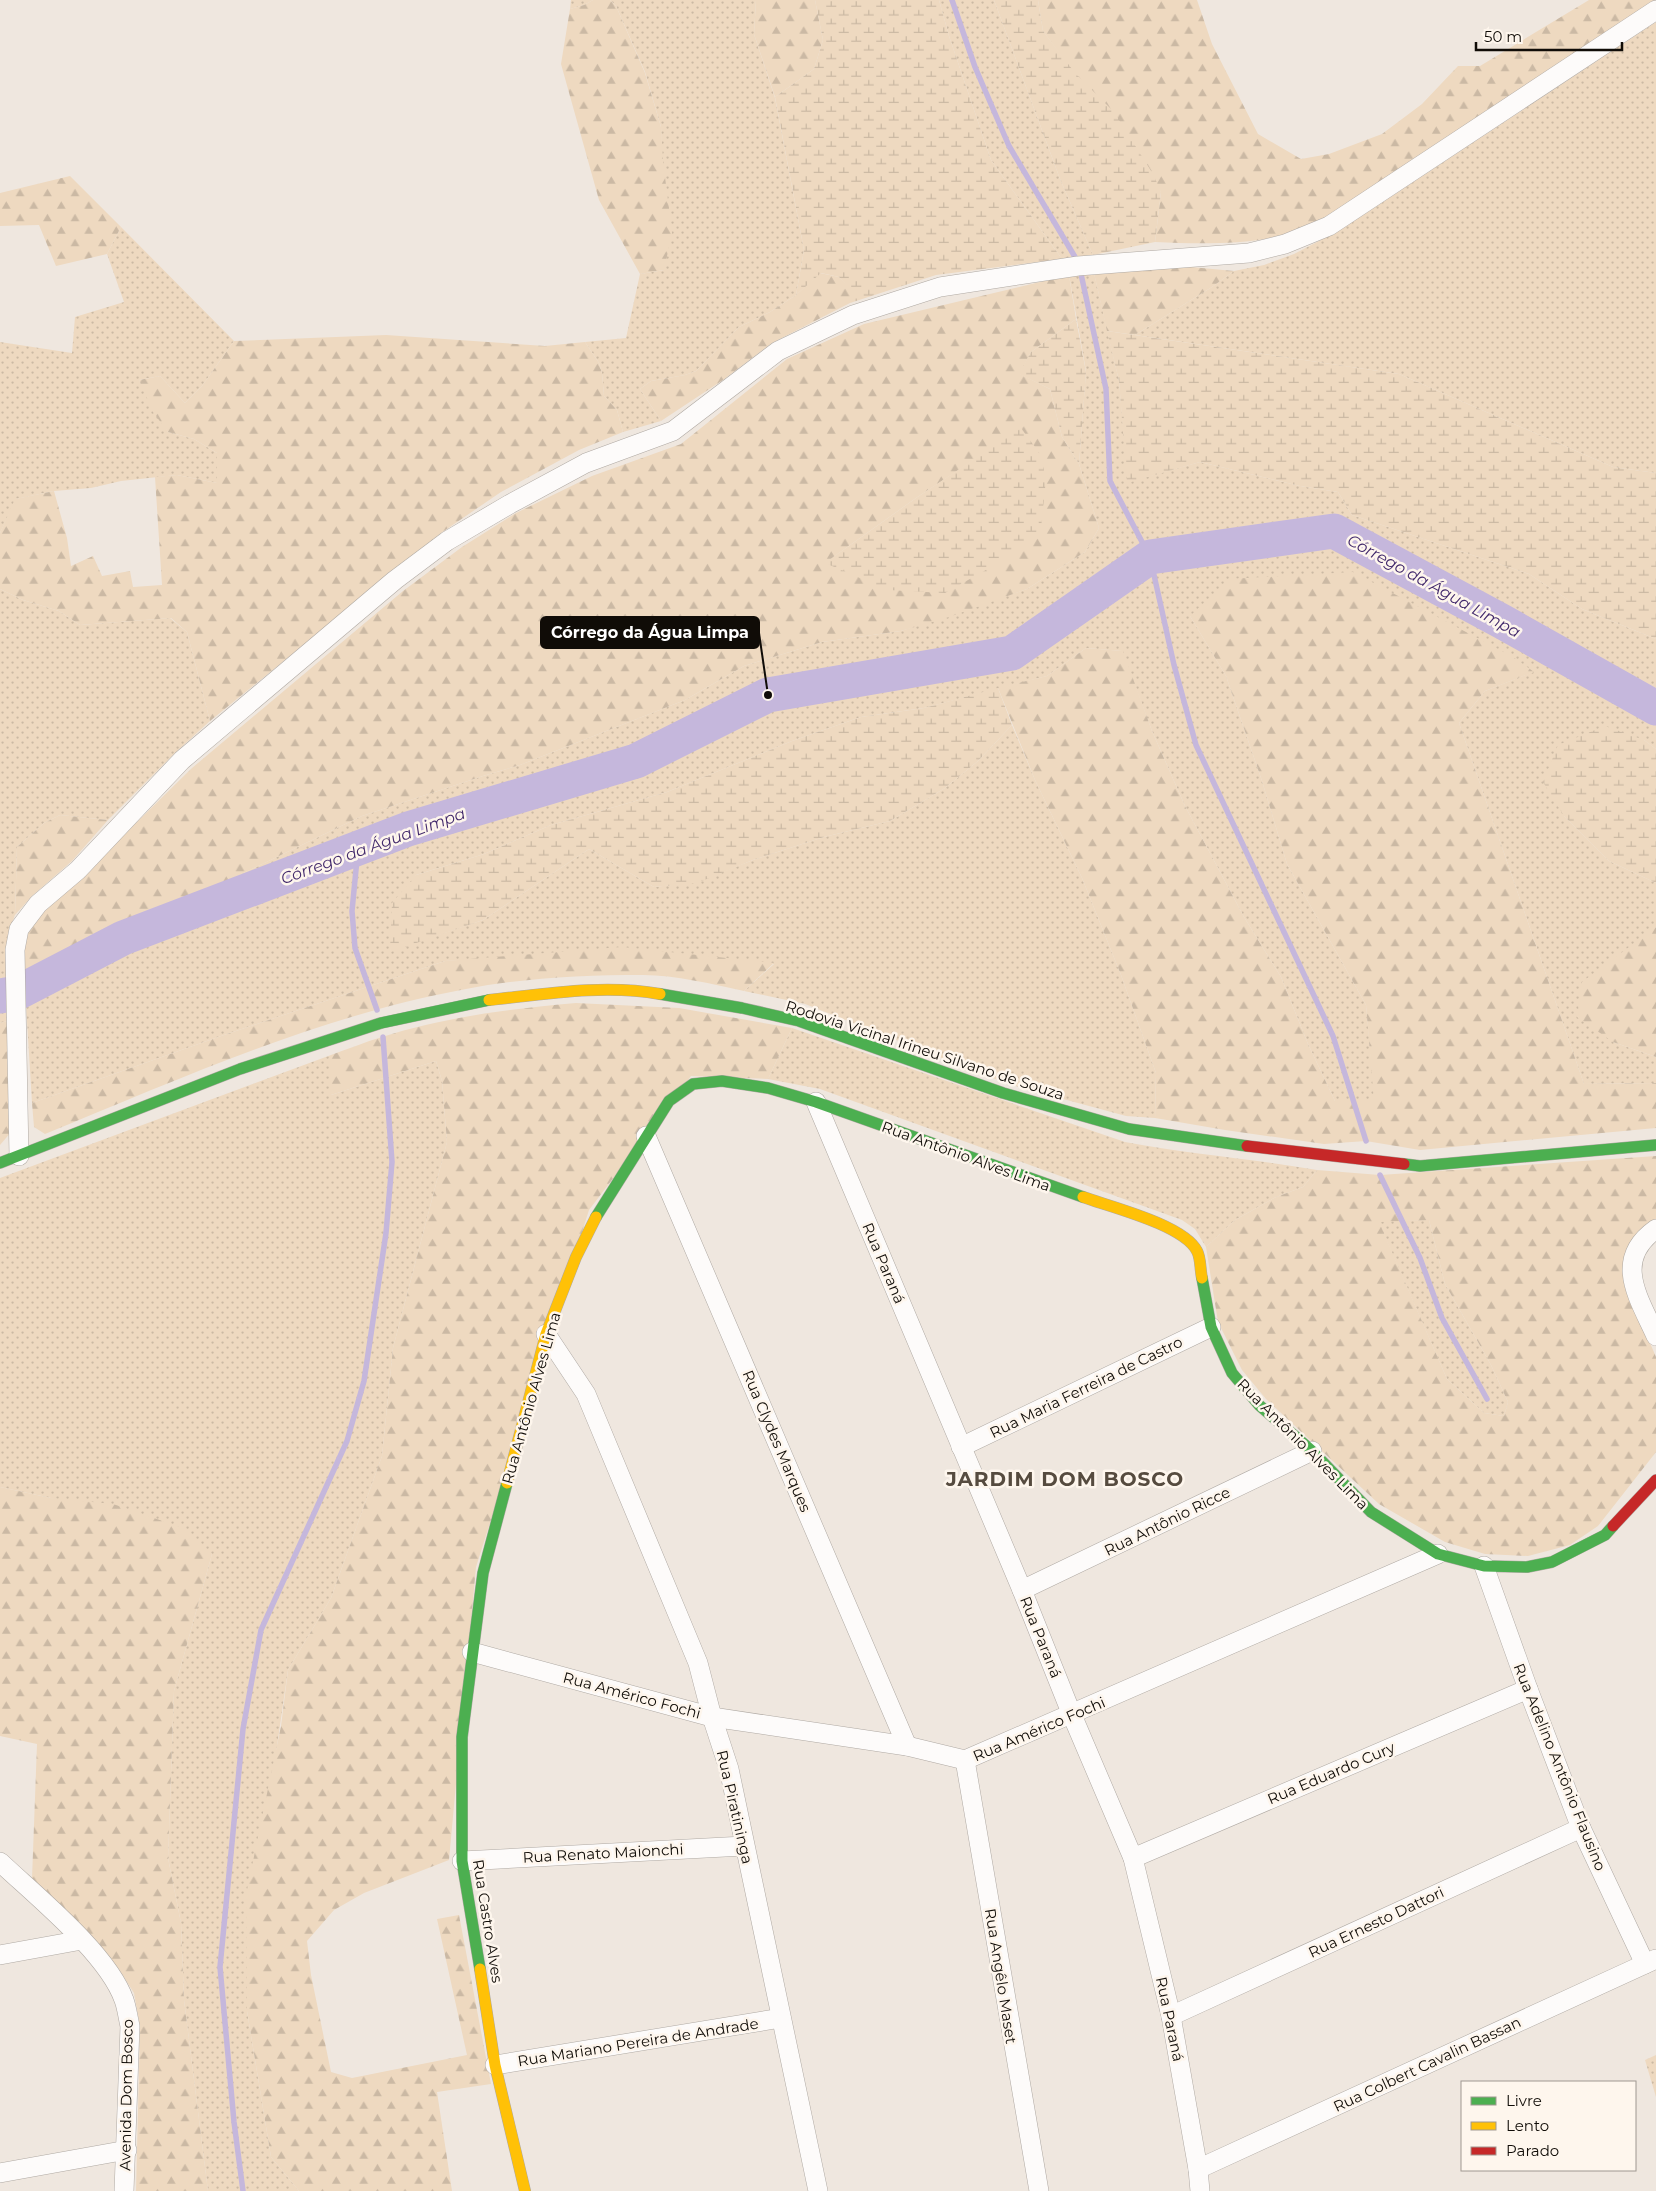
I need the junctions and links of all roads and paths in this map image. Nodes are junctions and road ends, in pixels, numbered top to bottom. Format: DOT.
graph roads {
  1 [pos="1656,10"];
  2 [pos="816,1102"];
  3 [pos="646,1136"];
  4 [pos="1656,1145"];
  5 [pos="19,1156"];
  6 [pos="0,1163"];
  7 [pos="1656,1229"];
  8 [pos="1211,1327"];
  9 [pos="546,1334"];
  10 [pos="1656,1336"];
  11 [pos="961,1447"];
  12 [pos="1312,1452"];
  13 [pos="1656,1480"];
  14 [pos="1438,1554"];
  15 [pos="1484,1566"];
  16 [pos="1022,1590"];
  17 [pos="472,1652"];
  18 [pos="1528,1689"];
  19 [pos="1072,1715"];
  20 [pos="712,1717"];
  21 [pos="908,1746"];
  22 [pos="965,1760"];
  23 [pos="1582,1828"];
  24 [pos="744,1846"];
  25 [pos="1133,1858"];
  26 [pos="462,1861"];
  27 [pos="0,1862"];
  28 [pos="82,1940"];
  29 [pos="0,1955"];
  30 [pos="1650,1962"];
  31 [pos="1171,2016"];
  32 [pos="781,2018"];
  33 [pos="495,2065"];
  34 [pos="127,2150"];
  35 [pos="1198,2169"];
  36 [pos="0,2174"];
  37 [pos="124,2191"];
  38 [pos="525,2191"];
  39 [pos="818,2191"];
  40 [pos="1039,2191"];
  41 [pos="1200,2191"];
  1 -- 5 [label="street"];
  2 -- 3 [label="street, Rua Antônio Alves Lima"];
  2 -- 8 [label="street, Rua Antônio Alves Lima"];
  2 -- 11 [label="street, Rua Paraná"];
  3 -- 9 [label="street, Rua Antônio Alves Lima"];
  3 -- 21 [label="street, Rua Clydes Marques"];
  4 -- 5 [label="street, Rodovia Vicinal Irineu Silvano de Souza"];
  5 -- 6 [label="street, Rodovia Vicinal Irineu Silvano de Souza"];
  7 -- 10 [label="street"];
  8 -- 11 [label="street, Rua Maria Ferreira de Castro"];
  8 -- 12 [label="street, Rua Antônio Alves Lima"];
  9 -- 17 [label="street, Rua Antônio Alves Lima"];
  9 -- 20 [label="street, Rua Piratininga"];
  11 -- 16 [label="street, Rua Paraná"];
  12 -- 14 [label="street, Rua Antônio Alves Lima"];
  12 -- 16 [label="street, Rua Antônio Ricce"];
  13 -- 15 [label="street, Rua Antônio Alves Lima"];
  14 -- 15 [label="street, Rua Antônio Alves Lima"];
  14 -- 19 [label="street, Rua Américo Fochi"];
  15 -- 18 [label="street, Rua Adelino Antônio Flausino"];
  16 -- 19 [label="street, Rua Paraná"];
  17 -- 20 [label="street, Rua Américo Fochi"];
  17 -- 26 [label="street, Rua Castro Alves"];
  18 -- 23 [label="street, Rua Adelino Antônio Flausino"];
  18 -- 25 [label="street, Rua Eduardo Cury"];
  19 -- 22 [label="street, Rua Américo Fochi"];
  19 -- 25 [label="street, Rua Paraná"];
  20 -- 21 [label="street, Rua Américo Fochi"];
  20 -- 24 [label="street, Rua Piratininga"];
  21 -- 22 [label="street, Rua Américo Fochi"];
  22 -- 40 [label="street, Rua Angêlo Maset"];
  23 -- 30 [label="street, Rua Adelino Antônio Flausino"];
  23 -- 31 [label="street, Rua Ernesto Dattori"];
  24 -- 26 [label="street, Rua Renato Maionchi"];
  24 -- 32 [label="street, Rua Piratininga"];
  25 -- 31 [label="street, Rua Paraná"];
  26 -- 33 [label="street, Rua Castro Alves"];
  27 -- 28 [label="street, Avenida Dom Bosco"];
  28 -- 29 [label="street"];
  28 -- 34 [label="street, Avenida Dom Bosco"];
  30 -- 35 [label="street, Rua Colbert Cavalin Bassan"];
  31 -- 35 [label="street, Rua Paraná"];
  32 -- 33 [label="street, Rua Mariano Pereira de Andrade"];
  32 -- 39 [label="street, Rua Piratininga"];
  33 -- 38 [label="street, Rua Castro Alves"];
  34 -- 36 [label="street"];
  34 -- 37 [label="street, Avenida Dom Bosco"];
  35 -- 41 [label="street, Rua Paraná"];
}
